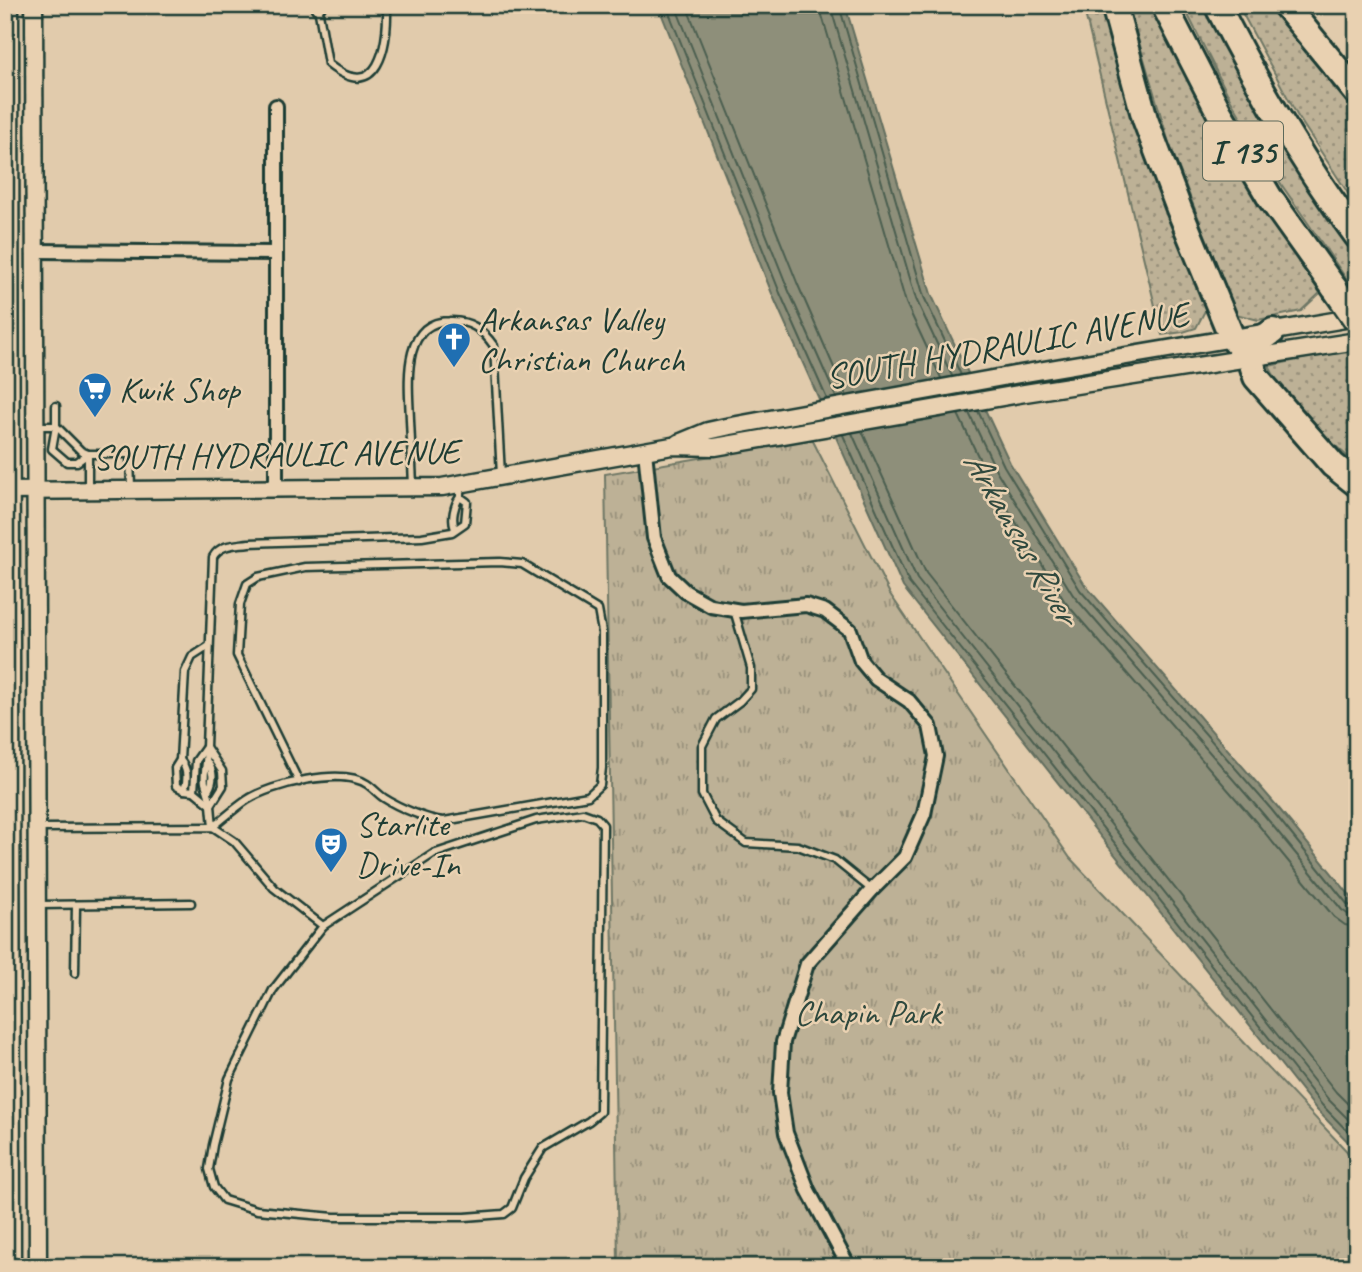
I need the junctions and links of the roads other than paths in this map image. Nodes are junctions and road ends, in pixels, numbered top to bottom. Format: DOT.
graph roads {
  1 [pos="10,5"];
  2 [pos="34,5"];
  3 [pos="387,5"];
  4 [pos="1114,5"];
  5 [pos="1164,5"];
  6 [pos="1217,5"];
  7 [pos="1285,5"];
  8 [pos="318,6"];
  9 [pos="1357,93"];
  10 [pos="276,106"];
  11 [pos="1357,236"];
  12 [pos="36,251"];
  13 [pos="275,253"];
  14 [pos="1357,319"];
  15 [pos="1273,331"];
  16 [pos="1232,338"];
  17 [pos="1357,341"];
  18 [pos="1250,358"];
  19 [pos="8,365"];
  20 [pos="56,406"];
  21 [pos="8,407"];
  22 [pos="36,426"];
  23 [pos="56,426"];
  24 [pos="672,446"];
  25 [pos="645,451"];
  26 [pos="88,454"];
  27 [pos="501,477"];
  28 [pos="1357,484"];
  29 [pos="413,487"];
  30 [pos="276,489"];
  31 [pos="88,490"];
  32 [pos="131,490"];
  33 [pos="460,490"];
  34 [pos="8,491"];
  35 [pos="36,491"];
  36 [pos="455,529"];
  37 [pos="734,610"];
  38 [pos="8,637"];
  39 [pos="209,646"];
  40 [pos="206,747"];
  41 [pos="299,782"];
  42 [pos="8,791"];
  43 [pos="194,791"];
  44 [pos="211,805"];
  45 [pos="213,827"];
  46 [pos="37,828"];
  47 [pos="8,839"];
  48 [pos="872,890"];
  49 [pos="191,903"];
  50 [pos="37,905"];
  51 [pos="76,905"];
  52 [pos="323,926"];
  53 [pos="75,972"];
  54 [pos="12,1267"];
  55 [pos="38,1267"];
  56 [pos="849,1267"];
  1 -- 19 [label="street"];
  2 -- 12 [label="street"];
  3 -- 8 [label="lane"];
  4 -- 16 [label="highway"];
  5 -- 14 [label="highway, I 135, bridge"];
  6 -- 11 [label="highway, I 135"];
  7 -- 9 [label="highway"];
  10 -- 13 [label="street"];
  12 -- 13 [label="street"];
  12 -- 22 [label="street"];
  13 -- 30 [label="street"];
  14 -- 15 [label="street, SOUTH HYDRAULIC AVENUE"];
  15 -- 16 [label="street, SOUTH HYDRAULIC AVENUE"];
  15 -- 18 [label="highway"];
  16 -- 18 [label="highway"];
  16 -- 24 [label="street, SOUTH HYDRAULIC AVENUE"];
  17 -- 18 [label="street, SOUTH HYDRAULIC AVENUE"];
  18 -- 24 [label="street, SOUTH HYDRAULIC AVENUE"];
  18 -- 28 [label="highway"];
  19 -- 21 [label="street"];
  20 -- 23 [label="lane"];
  21 -- 34 [label="street"];
  22 -- 23 [label="lane"];
  22 -- 35 [label="street"];
  23 -- 26 [label="lane"];
  23 -- 26 [label="lane"];
  24 -- 25 [label="street, SOUTH HYDRAULIC AVENUE"];
  25 -- 27 [label="street, SOUTH HYDRAULIC AVENUE"];
  25 -- 37 [label="street"];
  26 -- 31 [label="lane"];
  26 -- 32 [label="lane"];
  27 -- 29 [label="lane"];
  27 -- 33 [label="street, SOUTH HYDRAULIC AVENUE"];
  29 -- 30 [label="street, SOUTH HYDRAULIC AVENUE"];
  29 -- 33 [label="street, SOUTH HYDRAULIC AVENUE"];
  30 -- 32 [label="street, SOUTH HYDRAULIC AVENUE"];
  31 -- 32 [label="street, SOUTH HYDRAULIC AVENUE"];
  31 -- 35 [label="street, SOUTH HYDRAULIC AVENUE"];
  33 -- 36 [label="lane"];
  33 -- 36 [label="lane"];
  34 -- 35 [label="street, SOUTH HYDRAULIC AVENUE"];
  34 -- 38 [label="street"];
  35 -- 46 [label="street"];
  36 -- 39 [label="lane"];
  37 -- 48 [label="lane"];
  37 -- 48 [label="street"];
  38 -- 42 [label="street"];
  39 -- 40 [label="lane"];
  39 -- 43 [label="lane"];
  40 -- 43 [label="lane"];
  40 -- 44 [label="lane"];
  40 -- 44 [label="lane"];
  41 -- 41 [label="lane"];
  41 -- 45 [label="lane"];
  42 -- 47 [label="street"];
  43 -- 44 [label="lane"];
  44 -- 45 [label="lane"];
  45 -- 46 [label="lane"];
  45 -- 52 [label="lane"];
  46 -- 50 [label="street"];
  47 -- 54 [label="street"];
  48 -- 56 [label="street"];
  49 -- 51 [label="lane"];
  50 -- 51 [label="lane"];
  50 -- 55 [label="street"];
  51 -- 53 [label="lane"];
  52 -- 52 [label="lane"];
}
